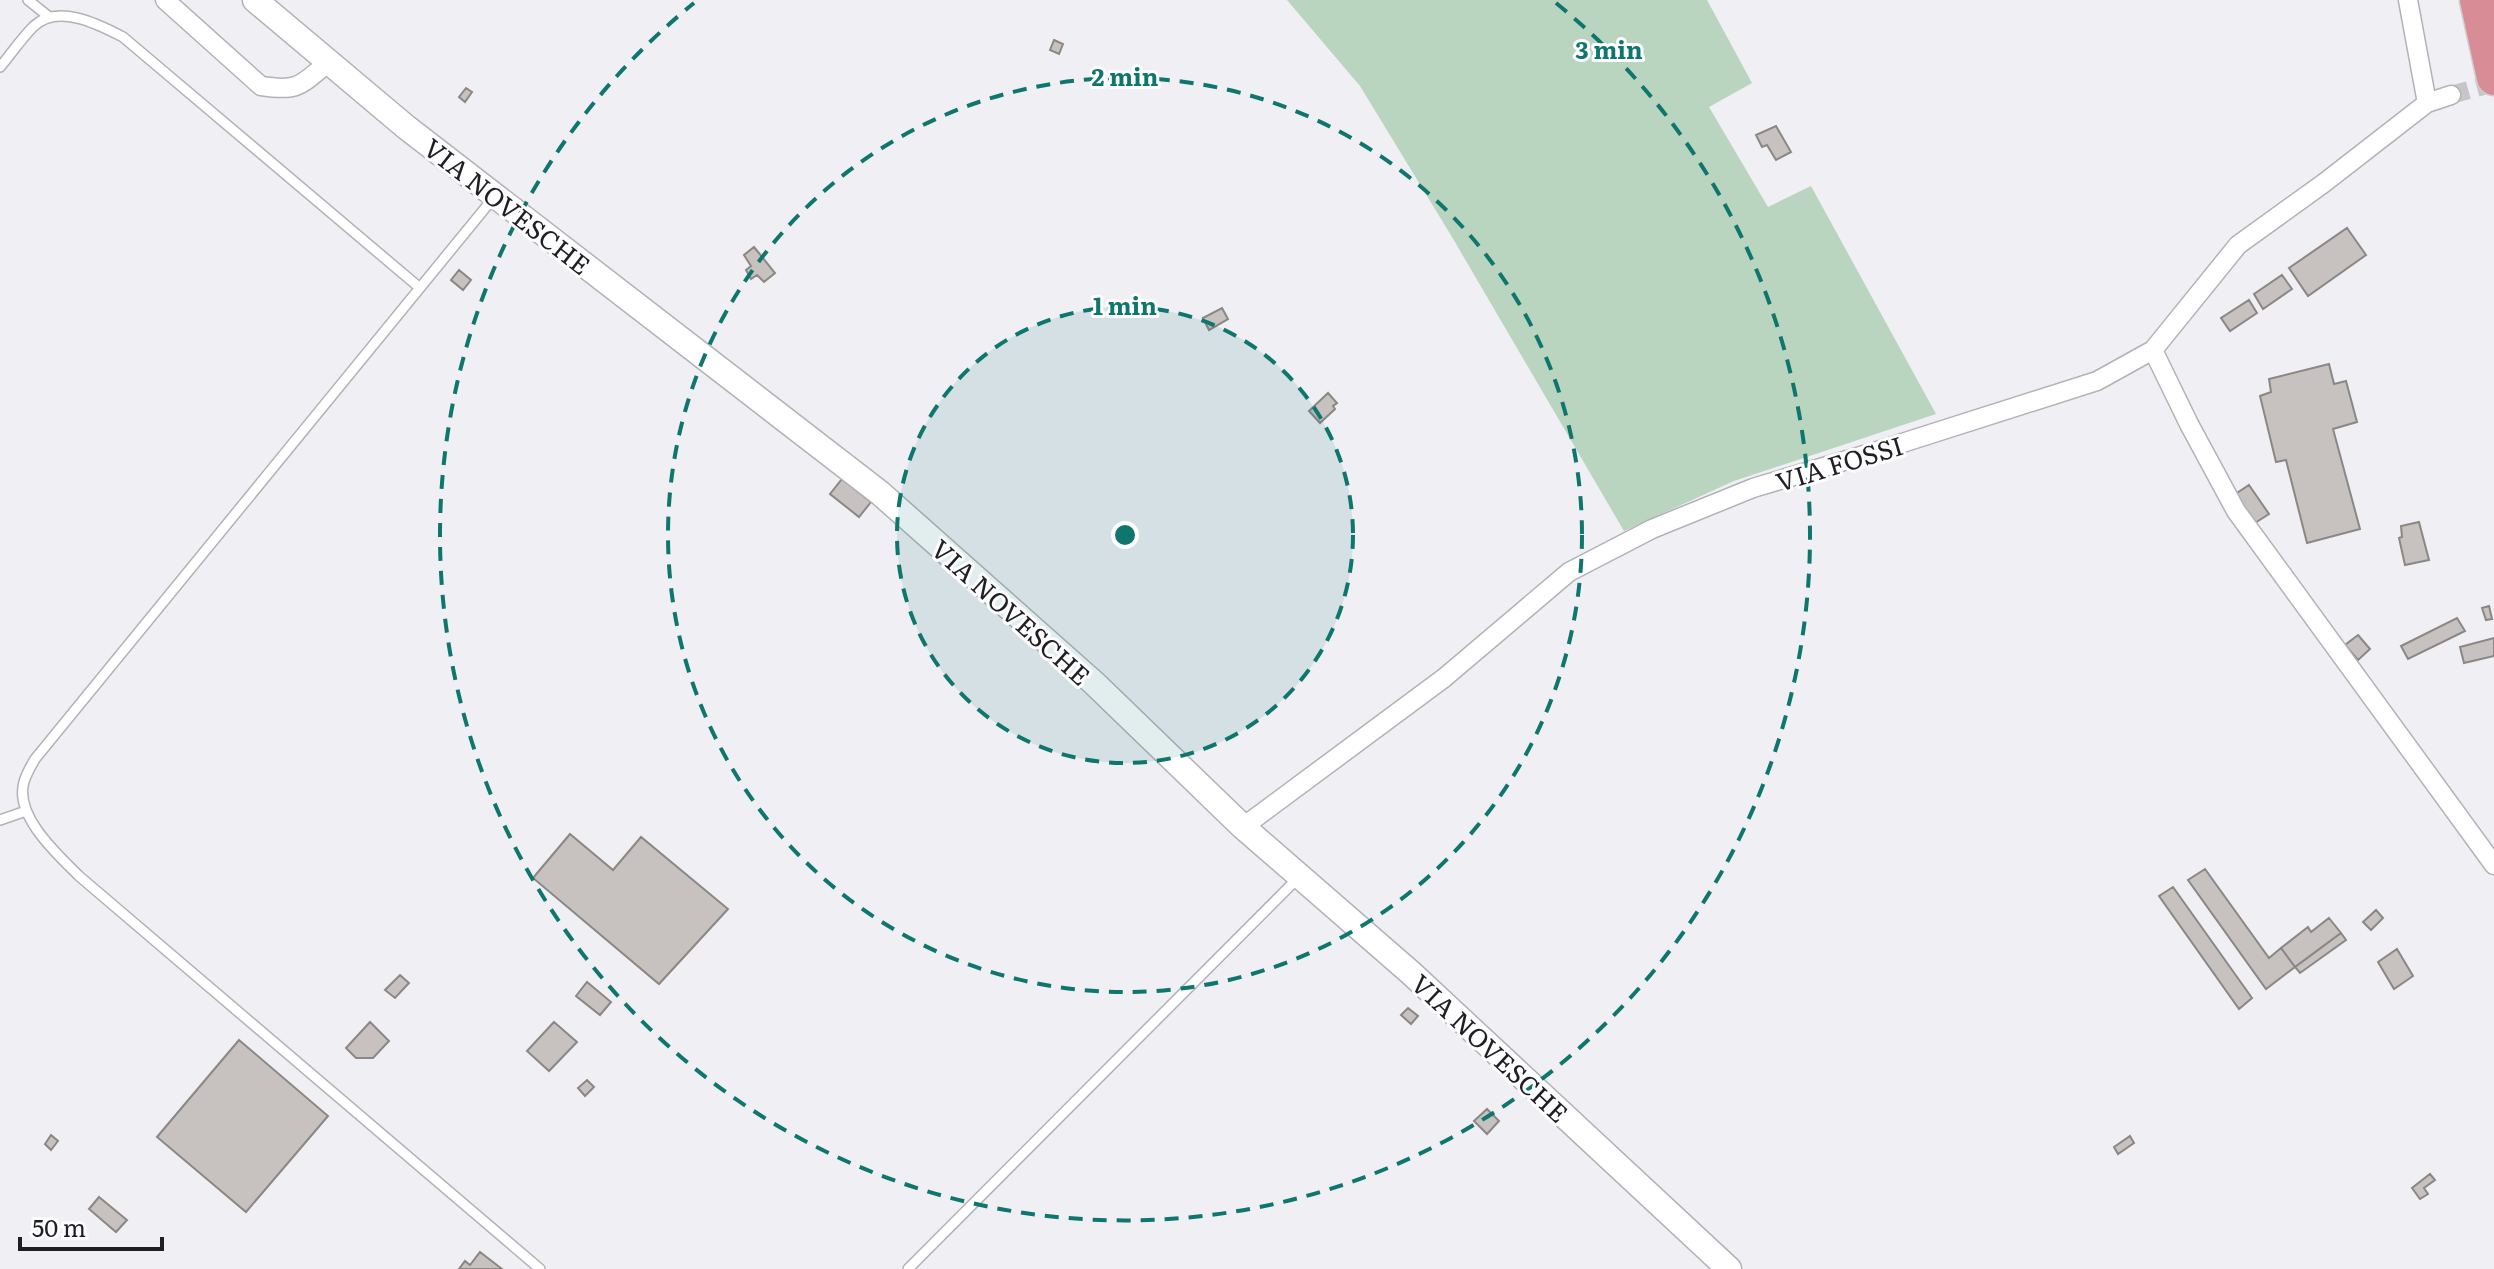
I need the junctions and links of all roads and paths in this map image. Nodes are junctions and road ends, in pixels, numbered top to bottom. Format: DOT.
graph roads {
  1 [pos="28,0"];
  2 [pos="165,0"];
  3 [pos="255,0"];
  4 [pos="2408,0"];
  5 [pos="2477,0"];
  6 [pos="48,16"];
  7 [pos="329,62"];
  8 [pos="0,67"];
  9 [pos="2494,78"];
  10 [pos="2451,95"];
  11 [pos="2427,103"];
  12 [pos="495,196"];
  13 [pos="420,288"];
  14 [pos="2153,350"];
  15 [pos="26,811"];
  16 [pos="0,820"];
  17 [pos="1243,827"];
  18 [pos="2494,865"];
  19 [pos="1300,876"];
  20 [pos="540,1269"];
  21 [pos="908,1269"];
  22 [pos="1729,1269"];
  1 -- 6 [label="lane"];
  2 -- 7 [label="street"];
  3 -- 7 [label="street, VIA NOVESCHE"];
  4 -- 11 [label="street"];
  5 -- 9 [label="highway"];
  6 -- 8 [label="lane"];
  6 -- 13 [label="lane"];
  7 -- 12 [label="street, VIA NOVESCHE"];
  10 -- 11 [label="street, VIA FOSSI"];
  11 -- 14 [label="street, VIA FOSSI"];
  12 -- 13 [label="lane"];
  12 -- 17 [label="street, VIA NOVESCHE"];
  13 -- 15 [label="lane"];
  14 -- 17 [label="street, VIA FOSSI"];
  14 -- 18 [label="street"];
  15 -- 16 [label="lane"];
  15 -- 20 [label="lane"];
  17 -- 19 [label="street, VIA NOVESCHE"];
  19 -- 21 [label="lane"];
  19 -- 22 [label="street, VIA NOVESCHE"];
}
